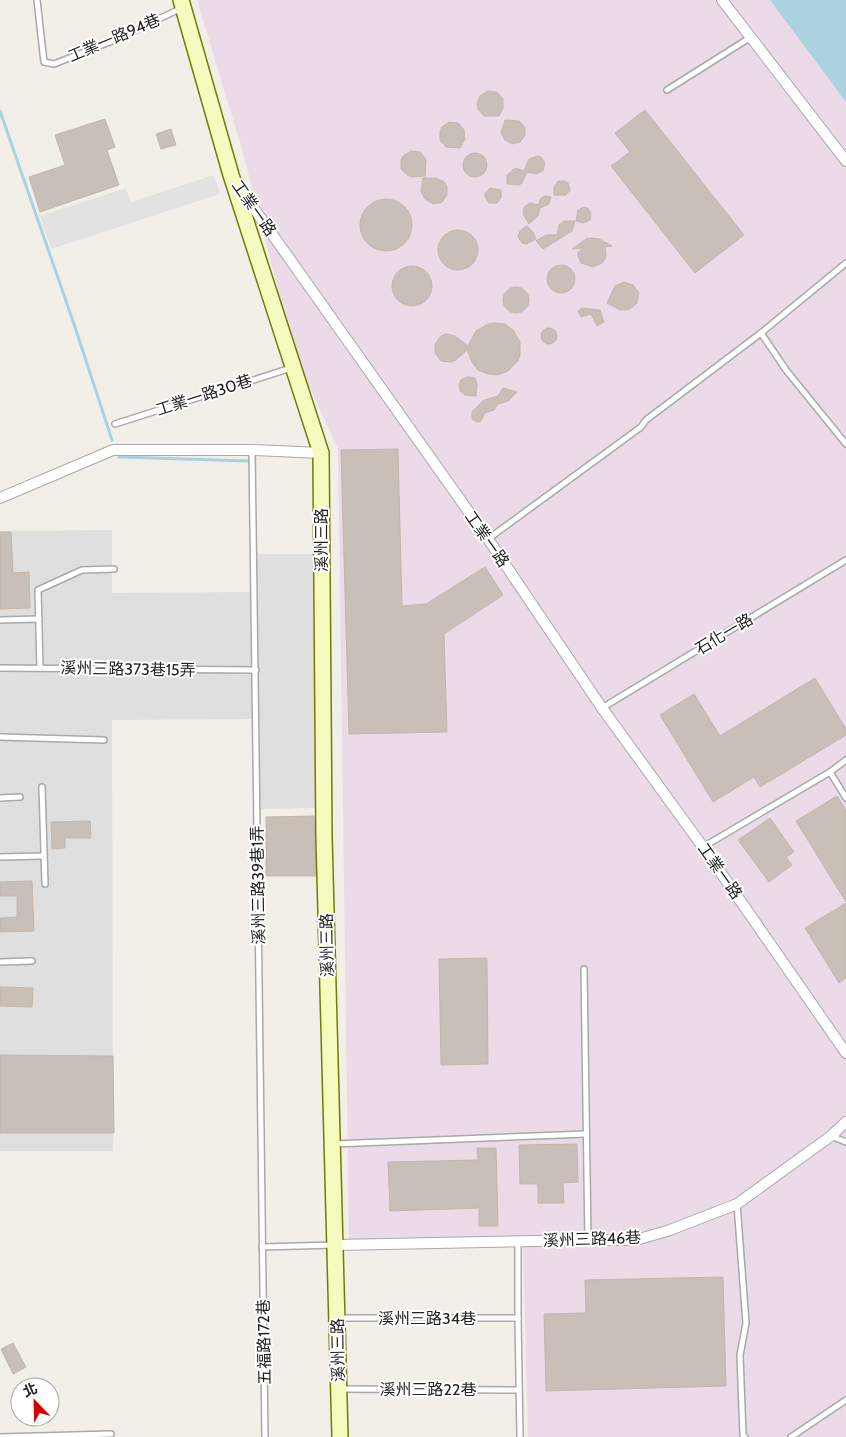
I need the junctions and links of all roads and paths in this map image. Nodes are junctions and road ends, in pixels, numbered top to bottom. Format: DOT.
graph roads {
  1 [pos="37,0"];
  2 [pos="722,0"];
  3 [pos="182,4"];
  4 [pos="751,37"];
  5 [pos="667,90"];
  6 [pos="846,161"];
  7 [pos="231,175"];
  8 [pos="846,263"];
  9 [pos="761,333"];
  10 [pos="294,367"];
  11 [pos="115,424"];
  12 [pos="846,444"];
  13 [pos="252,450"];
  14 [pos="322,453"];
  15 [pos="0,496"];
  16 [pos="488,539"];
  17 [pos="846,560"];
  18 [pos="114,569"];
  19 [pos="39,619"];
  20 [pos="0,620"];
  21 [pos="0,668"];
  22 [pos="40,668"];
  23 [pos="256,670"];
  24 [pos="602,708"];
  25 [pos="0,737"];
  26 [pos="104,740"];
  27 [pos="846,760"];
  28 [pos="830,772"];
  29 [pos="42,787"];
  30 [pos="20,797"];
  31 [pos="0,798"];
  32 [pos="846,798"];
  33 [pos="703,847"];
  34 [pos="44,856"];
  35 [pos="0,857"];
  36 [pos="45,884"];
  37 [pos="32,961"];
  38 [pos="0,962"];
  39 [pos="584,969"];
  40 [pos="846,1053"];
  41 [pos="846,1122"];
  42 [pos="586,1134"];
  43 [pos="831,1136"];
  44 [pos="846,1142"];
  45 [pos="331,1145"];
  46 [pos="737,1204"];
  47 [pos="588,1240"];
  48 [pos="518,1242"];
  49 [pos="336,1245"];
  50 [pos="262,1247"];
  51 [pos="337,1318"];
  52 [pos="518,1318"];
  53 [pos="338,1389"];
  54 [pos="519,1390"];
  55 [pos="846,1400"];
  56 [pos="111,1434"];
  57 [pos="0,1437"];
  58 [pos="265,1437"];
  59 [pos="340,1437"];
  60 [pos="520,1437"];
  61 [pos="745,1437"];
  62 [pos="791,1437"];
  1 -- 3 [label="lane, 工業一路94巷"];
  2 -- 4 [label="street"];
  3 -- 7 [label="street, 工業一路"];
  4 -- 5 [label="lane"];
  4 -- 6 [label="street"];
  7 -- 10 [label="street, 溪州三路"];
  7 -- 16 [label="street, 工業一路"];
  8 -- 9 [label="lane"];
  9 -- 12 [label="lane"];
  9 -- 16 [label="lane"];
  10 -- 11 [label="lane, 工業一路30巷"];
  10 -- 14 [label="street, 溪州三路"];
  13 -- 14 [label="street"];
  13 -- 15 [label="street"];
  13 -- 23 [label="lane, 溪州三路39巷1弄"];
  14 -- 45 [label="street, 溪州三路"];
  16 -- 24 [label="street, 工業一路"];
  17 -- 24 [label="lane, 石化一路"];
  18 -- 19 [label="lane"];
  19 -- 20 [label="lane"];
  19 -- 22 [label="lane"];
  21 -- 22 [label="lane, 溪州三路373巷15弄"];
  22 -- 23 [label="lane, 溪州三路373巷15弄"];
  23 -- 50 [label="lane, 溪州三路39巷1弄"];
  24 -- 33 [label="street, 工業一路"];
  25 -- 26 [label="lane"];
  27 -- 28 [label="lane"];
  28 -- 32 [label="lane"];
  28 -- 33 [label="lane"];
  29 -- 34 [label="lane"];
  30 -- 31 [label="lane"];
  33 -- 40 [label="street, 工業一路"];
  34 -- 35 [label="lane"];
  34 -- 36 [label="lane"];
  37 -- 38 [label="lane"];
  39 -- 42 [label="lane"];
  41 -- 43 [label="street, 溪州三路46巷"];
  42 -- 45 [label="lane"];
  42 -- 47 [label="lane"];
  43 -- 44 [label="lane"];
  43 -- 46 [label="street, 溪州三路46巷"];
  45 -- 49 [label="street, 溪州三路"];
  46 -- 47 [label="street, 溪州三路46巷"];
  46 -- 61 [label="lane"];
  47 -- 48 [label="street, 溪州三路46巷"];
  48 -- 49 [label="street, 溪州三路46巷"];
  48 -- 52 [label="lane"];
  49 -- 50 [label="lane"];
  49 -- 51 [label="street, 溪州三路"];
  50 -- 58 [label="lane, 五福路172巷"];
  51 -- 52 [label="lane, 溪州三路34巷"];
  51 -- 53 [label="street, 溪州三路"];
  52 -- 54 [label="lane"];
  53 -- 54 [label="lane, 溪州三路22巷"];
  53 -- 59 [label="street, 溪州三路"];
  54 -- 60 [label="lane"];
  55 -- 62 [label="lane"];
  56 -- 57 [label="lane"];
}
